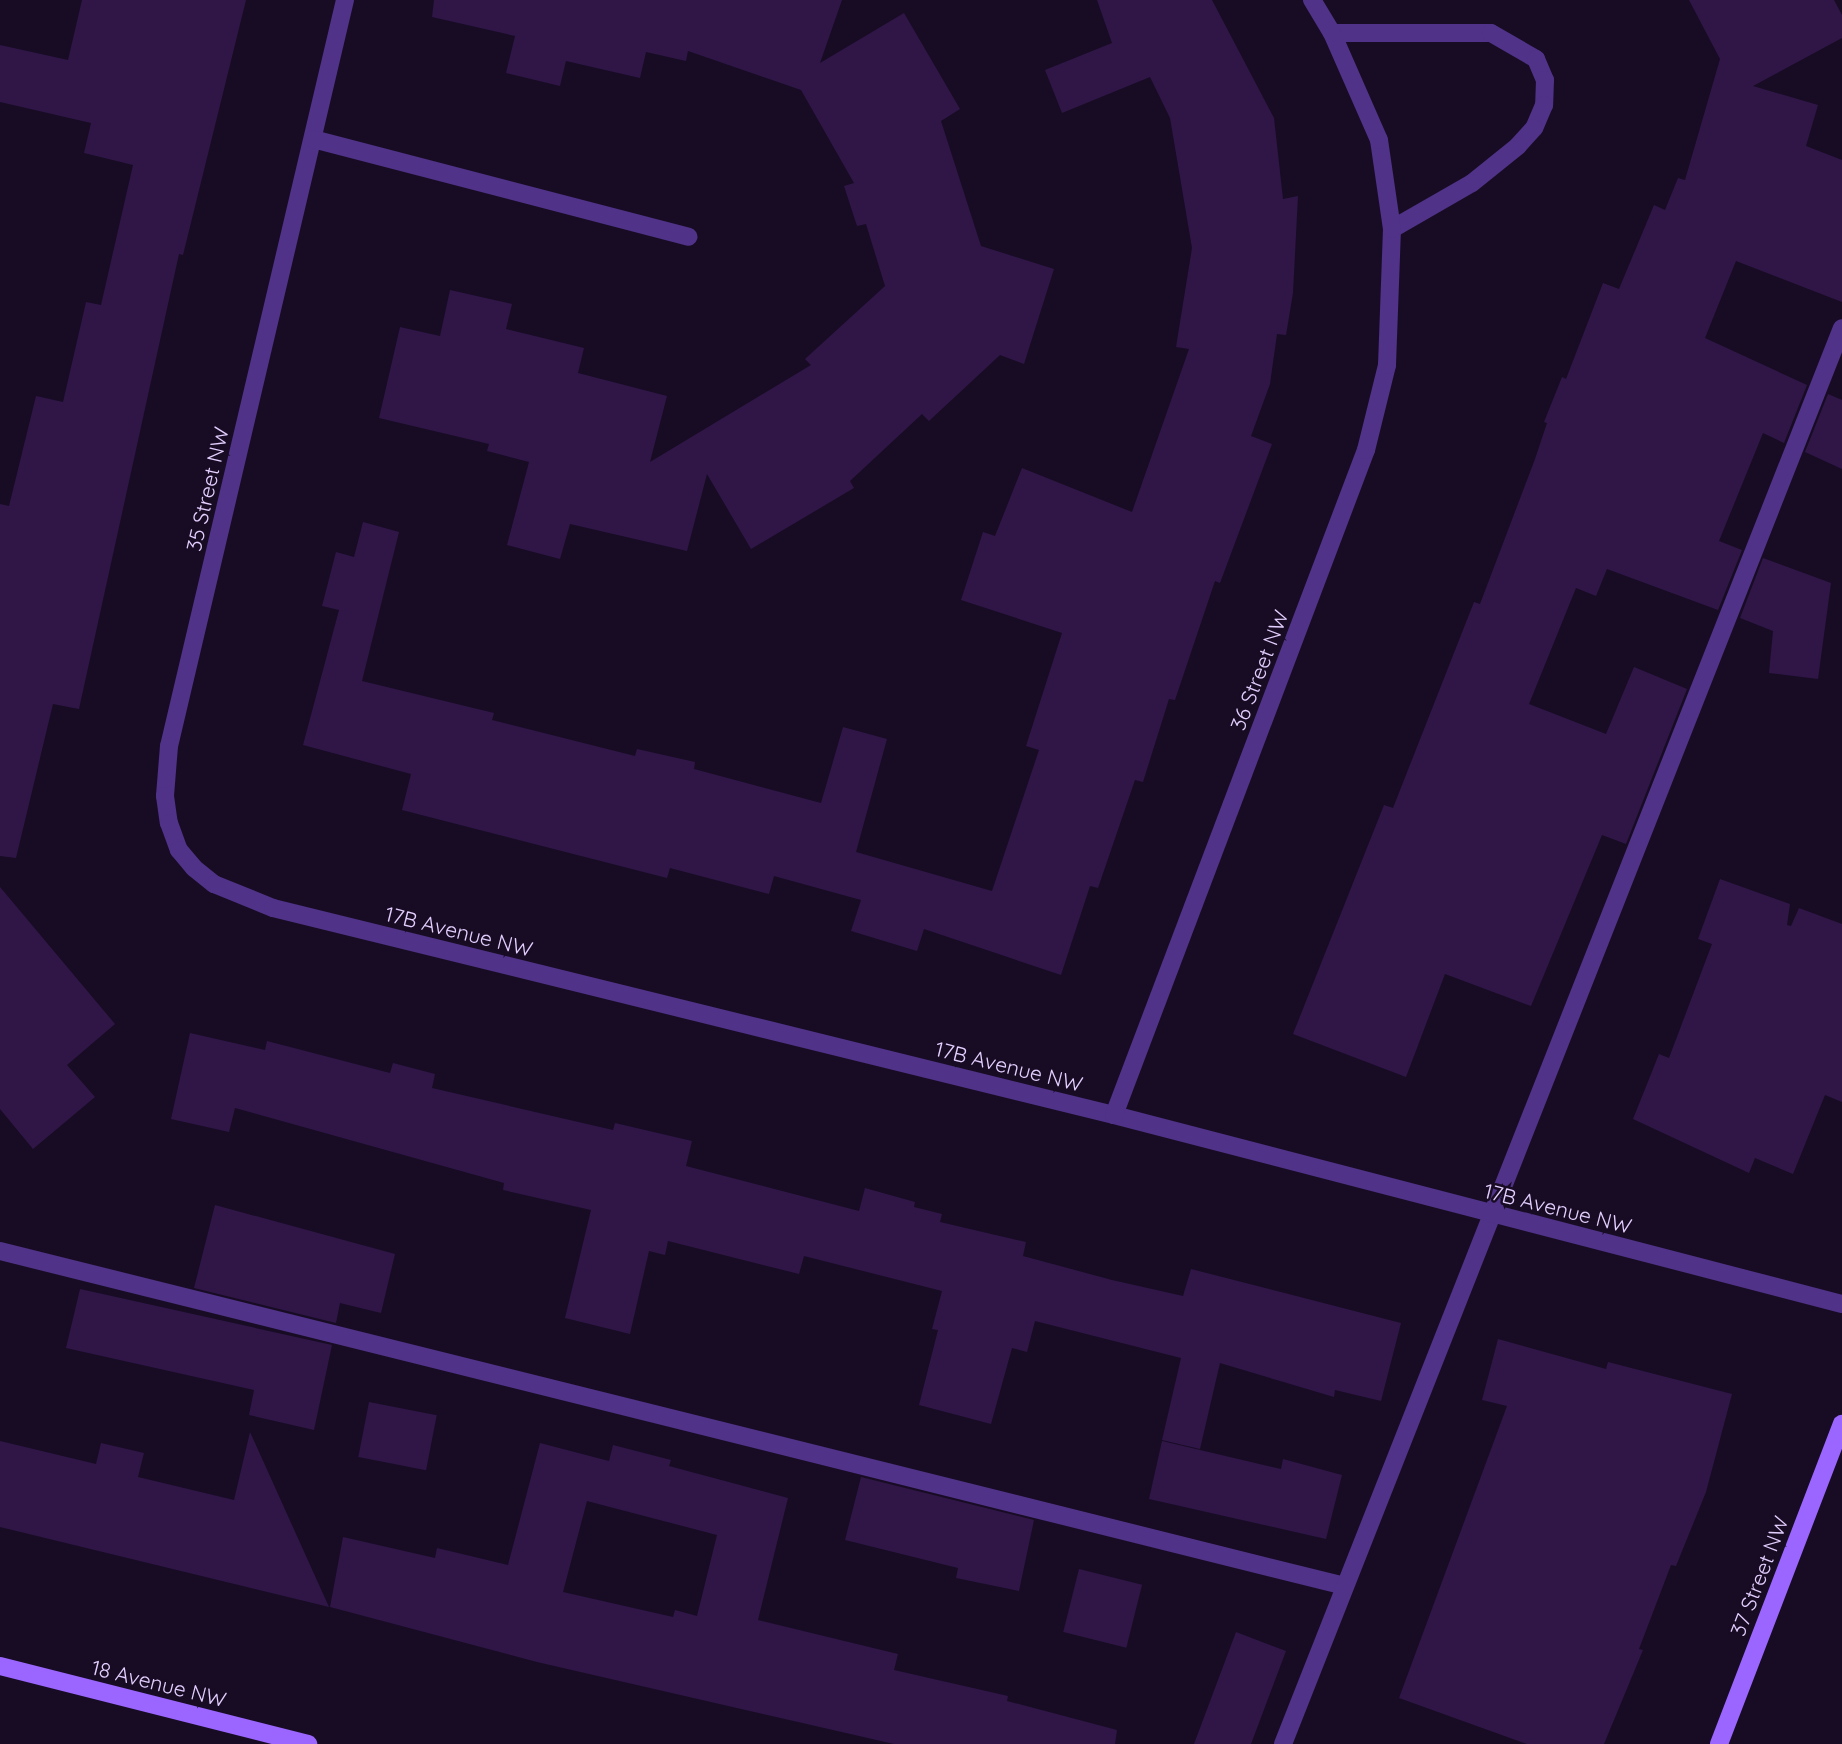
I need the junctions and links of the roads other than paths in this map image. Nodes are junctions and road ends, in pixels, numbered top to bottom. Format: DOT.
graph roads {
  1 [pos="345,0"];
  2 [pos="1312,0"];
  3 [pos="1332,33"];
  4 [pos="313,139"];
  5 [pos="1392,229"];
  6 [pos="688,237"];
  7 [pos="1842,328"];
  8 [pos="179,850"];
  9 [pos="1114,1115"];
  10 [pos="1491,1215"];
  11 [pos="0,1251"];
  12 [pos="1842,1304"];
  13 [pos="1842,1424"];
  14 [pos="1345,1586"];
  15 [pos="0,1666"];
  16 [pos="308,1744"];
  17 [pos="1283,1744"];
  18 [pos="1719,1744"];
  1 -- 4 [label="street, 35 Street NW"];
  2 -- 3 [label="street, 36 Street NW"];
  3 -- 5 [label="street, 36 Street NW"];
  3 -- 5 [label="street"];
  4 -- 6 [label="street"];
  4 -- 8 [label="street, 35 Street NW"];
  5 -- 9 [label="street, 36 Street NW"];
  7 -- 10 [label="street"];
  8 -- 9 [label="street, 17B Avenue NW"];
  9 -- 10 [label="street, 17B Avenue NW"];
  10 -- 12 [label="street, 17B Avenue NW"];
  10 -- 14 [label="street"];
  11 -- 14 [label="street"];
  13 -- 18 [label="street, 37 Street NW"];
  14 -- 17 [label="street"];
  15 -- 16 [label="street, 18 Avenue NW"];
}
